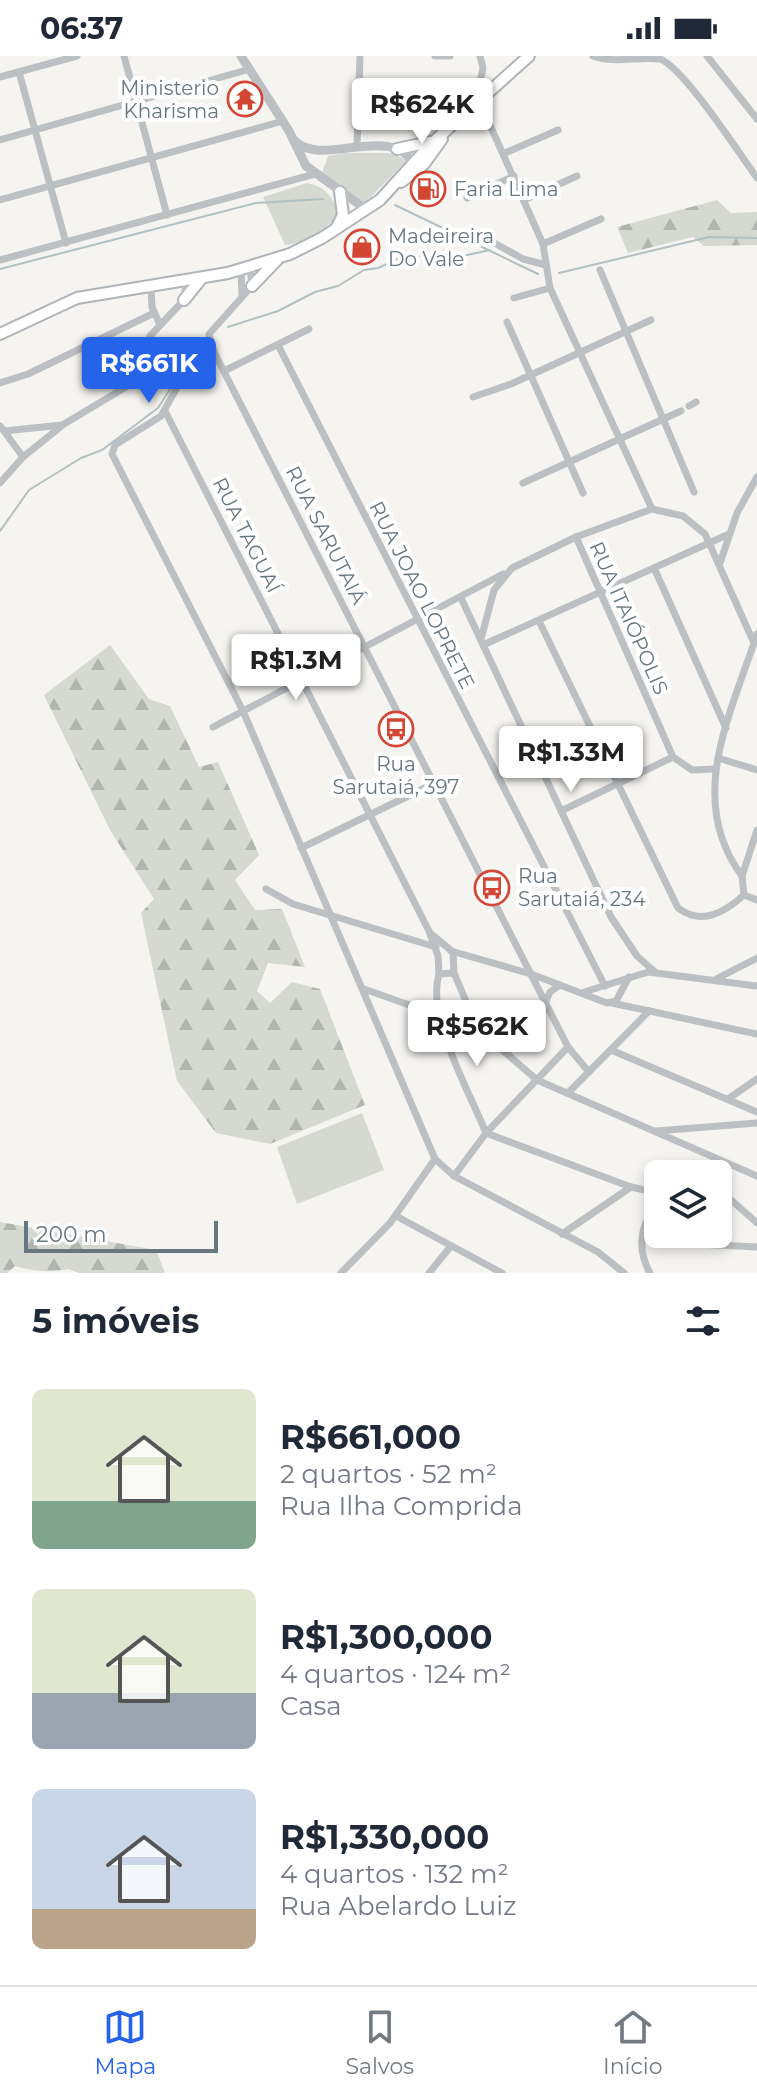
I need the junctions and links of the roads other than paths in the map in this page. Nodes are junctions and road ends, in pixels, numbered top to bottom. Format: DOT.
graph roads {
  1 [pos="77,56"];
  2 [pos="124,56"];
  3 [pos="241,56"];
  4 [pos="360,56"];
  5 [pos="435,56"];
  6 [pos="450,56"];
  7 [pos="480,56"];
  8 [pos="529,56"];
  9 [pos="593,56"];
  10 [pos="707,56"];
  11 [pos="250,69"];
  12 [pos="19,72"];
  13 [pos="0,77"];
  14 [pos="482,96"];
  15 [pos="137,101"];
  16 [pos="757,119"];
  17 [pos="283,121"];
  18 [pos="35,130"];
  19 [pos="447,130"];
  20 [pos="558,130"];
  21 [pos="0,140"];
  22 [pos="435,140"];
  23 [pos="295,141"];
  24 [pos="357,145"];
  25 [pos="397,149"];
  26 [pos="325,151"];
  27 [pos="505,153"];
  28 [pos="153,159"];
  29 [pos="415,166"];
  30 [pos="316,175"];
  31 [pos="514,176"];
  32 [pos="577,176"];
  33 [pos="757,178"];
  34 [pos="51,186"];
  35 [pos="340,192"];
  36 [pos="467,198"];
  37 [pos="0,200"];
  38 [pos="524,200"];
  39 [pos="367,210"];
  40 [pos="167,215"];
  41 [pos="601,219"];
  42 [pos="333,232"];
  43 [pos="482,236"];
  44 [pos="66,243"];
  45 [pos="543,244"];
  46 [pos="278,258"];
  47 [pos="0,260"];
  48 [pos="546,265"];
  49 [pos="246,268"];
  50 [pos="600,270"];
  51 [pos="201,279"];
  52 [pos="186,282"];
  53 [pos="252,286"];
  54 [pos="151,287"];
  55 [pos="550,288"];
  56 [pos="242,296"];
  57 [pos="514,298"];
  58 [pos="184,300"];
  59 [pos="154,313"];
  60 [pos="651,320"];
  61 [pos="507,322"];
  62 [pos="160,325"];
  63 [pos="309,329"];
  64 [pos="628,332"];
  65 [pos="0,334"];
  66 [pos="278,345"];
  67 [pos="214,352"];
  68 [pos="577,353"];
  69 [pos="224,371"];
  70 [pos="531,375"];
  71 [pos="0,383"];
  72 [pos="473,397"];
  73 [pos="165,411"];
  74 [pos="681,411"];
  75 [pos="665,416"];
  76 [pos="64,424"];
  77 [pos="2,428"];
  78 [pos="618,437"];
  79 [pos="23,457"];
  80 [pos="568,460"];
  81 [pos="757,477"];
  82 [pos="0,483"];
  83 [pos="523,483"];
  84 [pos="694,492"];
  85 [pos="583,493"];
  86 [pos="652,509"];
  87 [pos="729,534"];
  88 [pos="576,537"];
  89 [pos="711,544"];
  90 [pos="720,564"];
  91 [pos="512,568"];
  92 [pos="655,570"];
  93 [pos="602,592"];
  94 [pos="461,598"];
  95 [pos="417,621"];
  96 [pos="539,621"];
  97 [pos="757,634"];
  98 [pos="754,643"];
  99 [pos="482,644"];
  100 [pos="365,648"];
  101 [pos="303,681"];
  102 [pos="243,711"];
  103 [pos="213,727"];
  104 [pos="726,728"];
  105 [pos="673,757"];
  106 [pos="718,758"];
  107 [pos="715,769"];
  108 [pos="757,770"];
  109 [pos="433,784"];
  110 [pos="616,785"];
  111 [pos="561,811"];
  112 [pos="370,814"];
  113 [pos="757,830"];
  114 [pos="301,848"];
  115 [pos="742,876"];
  116 [pos="266,889"];
  117 [pos="744,895"];
  118 [pos="757,900"];
  119 [pos="333,915"];
  120 [pos="429,931"];
  121 [pos="432,946"];
  122 [pos="453,952"];
  123 [pos="637,956"];
  124 [pos="757,958"];
  125 [pos="736,970"];
  126 [pos="655,972"];
  127 [pos="454,973"];
  128 [pos="439,974"];
  129 [pos="531,974"];
  130 [pos="632,976"];
  131 [pos="715,979"];
  132 [pos="727,981"];
  133 [pos="560,985"];
  134 [pos="757,986"];
  135 [pos="606,987"];
  136 [pos="364,989"];
  137 [pos="582,992"];
  138 [pos="618,994"];
  139 [pos="607,1002"];
  140 [pos="545,1003"];
  141 [pos="636,1009"];
  142 [pos="649,1011"];
  143 [pos="471,1013"];
  144 [pos="438,1015"];
  145 [pos="757,1034"];
  146 [pos="568,1047"];
  147 [pos="611,1050"];
  148 [pos="589,1072"];
  149 [pos="757,1079"];
  150 [pos="537,1080"];
  151 [pos="569,1092"];
  152 [pos="728,1099"];
  153 [pos="757,1112"];
  154 [pos="757,1123"];
  155 [pos="654,1131"];
  156 [pos="486,1133"];
  157 [pos="435,1159"];
  158 [pos="454,1176"];
  159 [pos="757,1176"];
  160 [pos="631,1187"];
  161 [pos="644,1190"];
  162 [pos="732,1201"];
  163 [pos="396,1216"];
  164 [pos="757,1223"];
  165 [pos="644,1226"];
  166 [pos="562,1234"];
  167 [pos="451,1246"];
  168 [pos="732,1246"];
  169 [pos="757,1247"];
  170 [pos="649,1271"];
  171 [pos="499,1272"];
  172 [pos="341,1273"];
  173 [pos="429,1273"];
  174 [pos="624,1273"];
  175 [pos="639,1273"];
  1 -- 12 [label="street"];
  2 -- 15 [label="street"];
  3 -- 11 [label="street"];
  4 -- 24 [label="street"];
  5 -- 6 [label="street"];
  7 -- 14 [label="street"];
  8 -- 14 [label="main road"];
  9 -- 33 [label="street"];
  10 -- 16 [label="street"];
  11 -- 15 [label="street"];
  11 -- 17 [label="street"];
  12 -- 13 [label="street"];
  12 -- 18 [label="street"];
  14 -- 19 [label="main road"];
  14 -- 27 [label="street"];
  15 -- 18 [label="street"];
  15 -- 28 [label="street"];
  17 -- 23 [label="street"];
  17 -- 28 [label="street"];
  18 -- 21 [label="street"];
  18 -- 34 [label="street"];
  19 -- 22 [label="main road"];
  19 -- 29 [label="main road"];
  20 -- 27 [label="street"];
  22 -- 25 [label="main road"];
  22 -- 29 [label="main road"];
  23 -- 26 [label="street"];
  23 -- 30 [label="street"];
  24 -- 25 [label="street"];
  24 -- 26 [label="street"];
  25 -- 29 [label="street"];
  26 -- 30 [label="street"];
  27 -- 31 [label="street"];
  28 -- 34 [label="street"];
  28 -- 40 [label="street"];
  29 -- 39 [label="main road"];
  30 -- 35 [label="street"];
  30 -- 40 [label="street"];
  31 -- 36 [label="street"];
  31 -- 38 [label="street"];
  32 -- 38 [label="street"];
  34 -- 37 [label="street"];
  34 -- 44 [label="street"];
  35 -- 39 [label="street"];
  35 -- 42 [label="main road"];
  38 -- 45 [label="street"];
  39 -- 42 [label="main road"];
  40 -- 44 [label="street"];
  41 -- 45 [label="street"];
  42 -- 46 [label="main road"];
  43 -- 48 [label="street"];
  44 -- 47 [label="street"];
  45 -- 48 [label="street"];
  46 -- 49 [label="main road"];
  46 -- 53 [label="main road"];
  48 -- 55 [label="street"];
  49 -- 51 [label="main road"];
  49 -- 53 [label="street"];
  49 -- 56 [label="street"];
  50 -- 64 [label="street"];
  51 -- 52 [label="main road"];
  51 -- 58 [label="main road"];
  52 -- 54 [label="main road"];
  52 -- 58 [label="street"];
  53 -- 56 [label="street"];
  54 -- 59 [label="street"];
  54 -- 65 [label="main road"];
  55 -- 57 [label="street"];
  55 -- 68 [label="street"];
  56 -- 67 [label="street"];
  58 -- 62 [label="street"];
  59 -- 62 [label="street"];
  59 -- 71 [label="street"];
  60 -- 64 [label="street"];
  61 -- 70 [label="street"];
  62 -- 76 [label="street"];
  63 -- 66 [label="street"];
  64 -- 68 [label="street"];
  64 -- 75 [label="street"];
  66 -- 69 [label="street"];
  66 -- 95 [label="street, RUA JOAO LOPRETE"];
  67 -- 69 [label="street, RUA SARUTAIÁ"];
  67 -- 73 [label="street"];
  68 -- 70 [label="street"];
  68 -- 78 [label="street"];
  69 -- 100 [label="street, RUA SARUTAIÁ"];
  70 -- 72 [label="street"];
  70 -- 80 [label="street"];
  73 -- 101 [label="street, RUA TAGUAÍ"];
  73 -- 102 [label="street"];
  74 -- 75 [label="street"];
  75 -- 78 [label="street"];
  75 -- 84 [label="street"];
  76 -- 77 [label="street"];
  76 -- 79 [label="street"];
  77 -- 79 [label="street"];
  78 -- 80 [label="street"];
  78 -- 86 [label="street"];
  79 -- 82 [label="street"];
  80 -- 83 [label="street"];
  80 -- 85 [label="street"];
  81 -- 87 [label="street"];
  86 -- 88 [label="street"];
  86 -- 89 [label="street"];
  87 -- 89 [label="street"];
  87 -- 90 [label="street"];
  88 -- 91 [label="street"];
  88 -- 93 [label="street, RUA ITAIÓPOLIS"];
  89 -- 90 [label="street"];
  89 -- 92 [label="street"];
  90 -- 98 [label="street"];
  91 -- 94 [label="street"];
  91 -- 99 [label="street"];
  92 -- 93 [label="street"];
  92 -- 104 [label="street"];
  93 -- 96 [label="street"];
  93 -- 105 [label="street, RUA ITAIÓPOLIS"];
  94 -- 95 [label="street"];
  94 -- 99 [label="street"];
  95 -- 100 [label="street"];
  95 -- 135 [label="street, RUA JOAO LOPRETE"];
  96 -- 99 [label="street"];
  96 -- 110 [label="street"];
  97 -- 98 [label="street"];
  98 -- 104 [label="street"];
  99 -- 111 [label="street"];
  100 -- 101 [label="street"];
  100 -- 109 [label="street, RUA SARUTAIÁ"];
  101 -- 102 [label="street"];
  101 -- 112 [label="street, RUA TAGUAÍ"];
  102 -- 103 [label="street"];
  102 -- 114 [label="street"];
  104 -- 106 [label="street"];
  105 -- 107 [label="street"];
  105 -- 110 [label="street"];
  106 -- 107 [label="street"];
  106 -- 108 [label="street"];
  107 -- 115 [label="street"];
  109 -- 112 [label="street"];
  109 -- 129 [label="street, RUA SARUTAIÁ"];
  110 -- 111 [label="street"];
  110 -- 117 [label="street"];
  111 -- 123 [label="street"];
  112 -- 114 [label="street"];
  112 -- 120 [label="street, RUA TAGUAÍ"];
  113 -- 115 [label="street"];
  114 -- 119 [label="street"];
  115 -- 117 [label="street"];
  116 -- 119 [label="street"];
  117 -- 118 [label="street"];
  119 -- 121 [label="street"];
  119 -- 136 [label="street"];
  120 -- 121 [label="street, RUA TAGUAÍ"];
  120 -- 122 [label="street, RUA TAGUAÍ"];
  121 -- 122 [label="street"];
  121 -- 128 [label="street, RUA TAGUAÍ"];
  122 -- 127 [label="street"];
  122 -- 129 [label="street"];
  123 -- 126 [label="street"];
  123 -- 130 [label="street"];
  124 -- 125 [label="street"];
  125 -- 131 [label="street"];
  125 -- 132 [label="street"];
  126 -- 130 [label="street"];
  126 -- 131 [label="street"];
  127 -- 128 [label="street"];
  127 -- 143 [label="street"];
  128 -- 144 [label="street, RUA TAGUAÍ"];
  129 -- 133 [label="street"];
  129 -- 140 [label="street, RUA SARUTAIÁ"];
  130 -- 135 [label="street"];
  130 -- 138 [label="street"];
  131 -- 132 [label="street"];
  132 -- 134 [label="street"];
  133 -- 137 [label="street"];
  133 -- 140 [label="street"];
  135 -- 137 [label="street"];
  135 -- 138 [label="street"];
  135 -- 139 [label="street"];
  136 -- 144 [label="street"];
  136 -- 157 [label="street"];
  137 -- 139 [label="street"];
  138 -- 139 [label="street"];
  138 -- 141 [label="street"];
  139 -- 141 [label="street"];
  140 -- 146 [label="street, RUA SARUTAIÁ"];
  141 -- 142 [label="street"];
  142 -- 145 [label="street"];
  142 -- 147 [label="street"];
  143 -- 144 [label="street"];
  143 -- 150 [label="street"];
  144 -- 156 [label="street"];
  146 -- 148 [label="street, RUA SARUTAIÁ"];
  146 -- 150 [label="street"];
  147 -- 148 [label="street"];
  147 -- 152 [label="street"];
  148 -- 151 [label="street"];
  149 -- 152 [label="street"];
  150 -- 151 [label="street"];
  150 -- 156 [label="street"];
  151 -- 155 [label="street"];
  152 -- 153 [label="street"];
  154 -- 155 [label="street"];
  155 -- 159 [label="street"];
  156 -- 158 [label="street"];
  156 -- 160 [label="street"];
  157 -- 158 [label="street"];
  157 -- 163 [label="street"];
  158 -- 166 [label="street"];
  160 -- 161 [label="street"];
  160 -- 166 [label="street"];
  162 -- 164 [label="street"];
  163 -- 167 [label="street"];
  163 -- 172 [label="street"];
  165 -- 170 [label="street"];
  166 -- 174 [label="street"];
  167 -- 171 [label="street"];
  167 -- 173 [label="street"];
  168 -- 169 [label="street"];
  170 -- 175 [label="street"];
}
